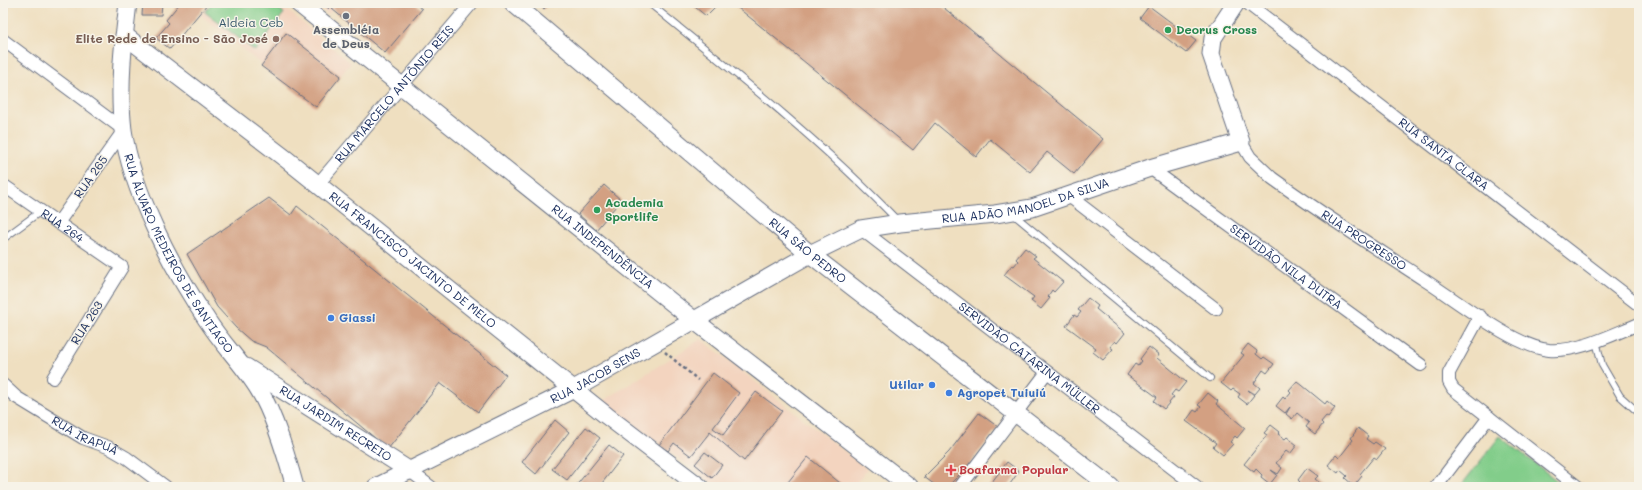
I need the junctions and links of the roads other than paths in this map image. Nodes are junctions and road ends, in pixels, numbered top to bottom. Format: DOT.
graph roads {
  1 [pos="128,3"];
  2 [pos="298,3"];
  3 [pos="472,3"];
  4 [pos="513,3"];
  5 [pos="649,3"];
  6 [pos="1236,3"];
  7 [pos="1248,3"];
  8 [pos="124,35"];
  9 [pos="5,43"];
  10 [pos="402,86"];
  11 [pos="124,130"];
  12 [pos="1241,142"];
  13 [pos="1150,168"];
  14 [pos="318,184"];
  15 [pos="3,185"];
  16 [pos="1069,196"];
  17 [pos="41,211"];
  18 [pos="1010,212"];
  19 [pos="58,223"];
  20 [pos="900,223"];
  21 [pos="861,229"];
  22 [pos="3,239"];
  23 [pos="810,254"];
  24 [pos="122,267"];
  25 [pos="1639,305"];
  26 [pos="1216,308"];
  27 [pos="1480,316"];
  28 [pos="695,321"];
  29 [pos="1639,324"];
  30 [pos="1596,341"];
  31 [pos="240,362"];
  32 [pos="1421,366"];
  33 [pos="1047,372"];
  34 [pos="53,378"];
  35 [pos="1210,378"];
  36 [pos="3,385"];
  37 [pos="574,389"];
  38 [pos="1639,413"];
  39 [pos="1015,415"];
  40 [pos="1489,417"];
  41 [pos="410,471"];
  42 [pos="166,487"];
  43 [pos="295,487"];
  44 [pos="376,487"];
  45 [pos="431,487"];
  46 [pos="700,487"];
  47 [pos="910,487"];
  48 [pos="960,487"];
  49 [pos="1111,487"];
  50 [pos="1197,487"];
  51 [pos="1436,487"];
  52 [pos="1578,487"];
  1 -- 8 [label="street, RUA ÁLVARO MEDEIROS DE SANTIAGO"];
  2 -- 10 [label="street, RUA INDEPENDÊNCIA"];
  3 -- 10 [label="street, RUA MARCELO ANTÔNIO REIS"];
  4 -- 23 [label="street, RUA SÃO PEDRO"];
  5 -- 20 [label="lane"];
  6 -- 12 [label="street, RUA PROGRESSO"];
  7 -- 25 [label="street, RUA SANTA CLARA"];
  8 -- 11 [label="street, RUA ÁLVARO MEDEIROS DE SANTIAGO"];
  8 -- 14 [label="street, RUA FRANCISCO JACINTO DE MELO"];
  9 -- 11 [label="street"];
  10 -- 14 [label="street, RUA MARCELO ANTÔNIO REIS"];
  10 -- 28 [label="street, RUA INDEPENDÊNCIA"];
  11 -- 19 [label="street, RUA 265"];
  11 -- 31 [label="street, RUA ÁLVARO MEDEIROS DE SANTIAGO"];
  12 -- 13 [label="street, RUA ADÃO MANOEL DA SILVA"];
  12 -- 27 [label="street, RUA PROGRESSO"];
  13 -- 16 [label="street, RUA ADÃO MANOEL DA SILVA"];
  13 -- 32 [label="street, SERVIDÃO NILA DUTRA"];
  14 -- 37 [label="street, RUA FRANCISCO JACINTO DE MELO"];
  15 -- 17 [label="street, RUA 264"];
  16 -- 18 [label="street, RUA ADÃO MANOEL DA SILVA"];
  16 -- 26 [label="street"];
  17 -- 19 [label="street, RUA 264"];
  17 -- 22 [label="lane"];
  18 -- 20 [label="street, RUA ADÃO MANOEL DA SILVA"];
  18 -- 35 [label="lane"];
  19 -- 24 [label="street, RUA 264"];
  20 -- 21 [label="street, RUA ADÃO MANOEL DA SILVA"];
  21 -- 23 [label="street, RUA ADÃO MANOEL DA SILVA"];
  21 -- 33 [label="street, SERVIDÃO CATARINA MÜLLER"];
  23 -- 28 [label="street, RUA JACOB SENS"];
  23 -- 39 [label="street, RUA SÃO PEDRO"];
  24 -- 34 [label="street, RUA 263"];
  27 -- 30 [label="street, RUA PROGRESSO"];
  27 -- 40 [label="street"];
  28 -- 37 [label="street, RUA JACOB SENS"];
  28 -- 47 [label="street, RUA INDEPENDÊNCIA"];
  29 -- 30 [label="street, RUA PROGRESSO"];
  30 -- 38 [label="lane"];
  31 -- 41 [label="street, RUA JARDIM RECREIO"];
  31 -- 43 [label="street, RUA ÁLVARO MEDEIROS DE SANTIAGO"];
  33 -- 39 [label="street"];
  33 -- 50 [label="street, SERVIDÃO CATARINA MÜLLER"];
  36 -- 42 [label="street, RUA IRAPUÃ"];
  37 -- 41 [label="street, RUA JACOB SENS"];
  37 -- 46 [label="street, RUA FRANCISCO JACINTO DE MELO"];
  39 -- 48 [label="street"];
  39 -- 49 [label="street, RUA SÃO PEDRO"];
  40 -- 51 [label="street"];
  40 -- 52 [label="street"];
  41 -- 44 [label="street, RUA JACOB SENS"];
  41 -- 45 [label="street, RUA JARDIM RECREIO"];
}
